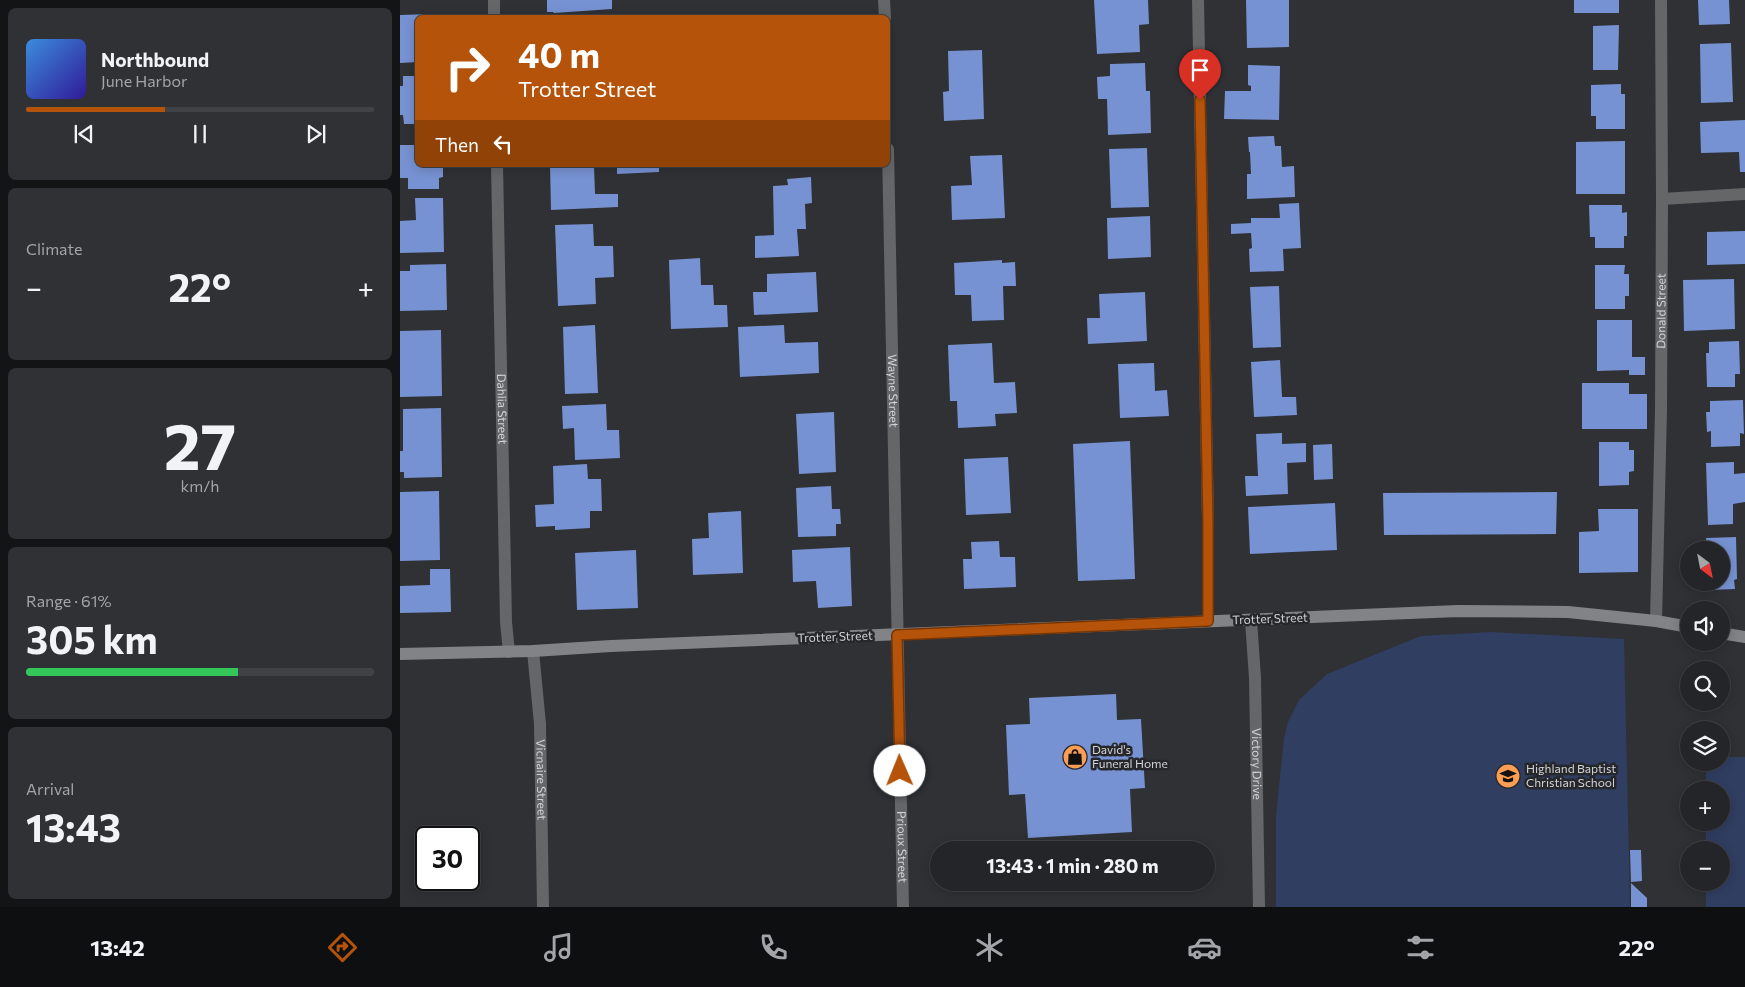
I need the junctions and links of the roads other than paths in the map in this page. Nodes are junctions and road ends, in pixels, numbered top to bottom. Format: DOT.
graph roads {
  1 [pos="494,0"];
  2 [pos="884,0"];
  3 [pos="1198,0"];
  4 [pos="1661,0"];
  5 [pos="494,15"];
  6 [pos="885,15"];
  7 [pos="497,167"];
  8 [pos="888,167"];
  9 [pos="1745,194"];
  10 [pos="1662,199"];
  11 [pos="1251,620"];
  12 [pos="1208,621"];
  13 [pos="1656,621"];
  14 [pos="1680,625"];
  15 [pos="1730,634"];
  16 [pos="897,635"];
  17 [pos="1745,637"];
  18 [pos="533,651"];
  19 [pos="509,652"];
  20 [pos="400,654"];
  21 [pos="543,907"];
  22 [pos="903,907"];
  23 [pos="1259,907"];
  1 -- 5 [label="street"];
  2 -- 6 [label="street"];
  3 -- 12 [label="street"];
  4 -- 10 [label="street, Donald Street"];
  7 -- 19 [label="street, Dahlia Street"];
  8 -- 16 [label="street, Wayne Street"];
  9 -- 10 [label="street"];
  10 -- 13 [label="street, Donald Street"];
  11 -- 12 [label="street, Trotter Street"];
  11 -- 13 [label="street, Trotter Street"];
  11 -- 23 [label="street, Victory Drive"];
  12 -- 16 [label="street, Trotter Street"];
  13 -- 14 [label="street, Trotter Street"];
  15 -- 17 [label="street"];
  16 -- 18 [label="street, Trotter Street"];
  16 -- 22 [label="street, Prioux Street"];
  18 -- 19 [label="street, Trotter Street"];
  18 -- 21 [label="street, Vicnaire Street"];
  19 -- 20 [label="street, Trotter Street"];
}
